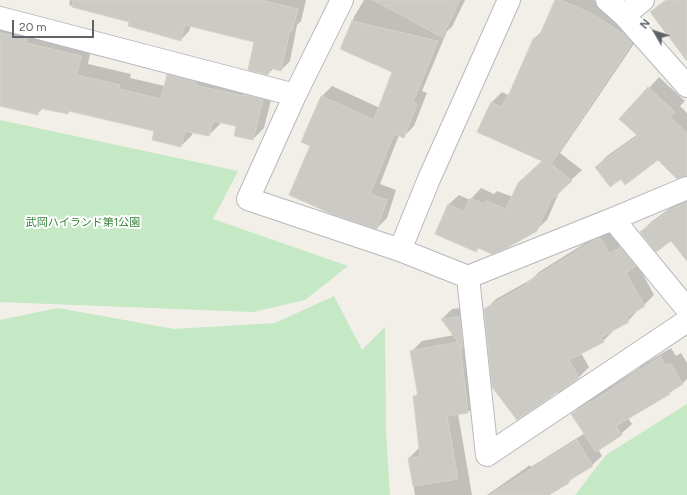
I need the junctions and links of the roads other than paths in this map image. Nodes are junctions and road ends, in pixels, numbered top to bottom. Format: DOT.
graph roads {
  1 [pos="342,0"];
  2 [pos="508,0"];
  3 [pos="607,0"];
  4 [pos="643,0"];
  5 [pos="624,15"];
  6 [pos="0,18"];
  7 [pos="687,86"];
  8 [pos="296,95"];
  9 [pos="687,188"];
  10 [pos="613,219"];
  11 [pos="400,250"];
  12 [pos="468,277"];
  13 [pos="687,309"];
  14 [pos="687,321"];
  1 -- 8 [label="street"];
  2 -- 11 [label="street"];
  3 -- 5 [label="street"];
  4 -- 5 [label="street"];
  5 -- 7 [label="street"];
  6 -- 8 [label="street"];
  8 -- 11 [label="street"];
  9 -- 10 [label="street"];
  10 -- 12 [label="street"];
  10 -- 13 [label="street"];
  11 -- 12 [label="street"];
  12 -- 14 [label="street"];
}
